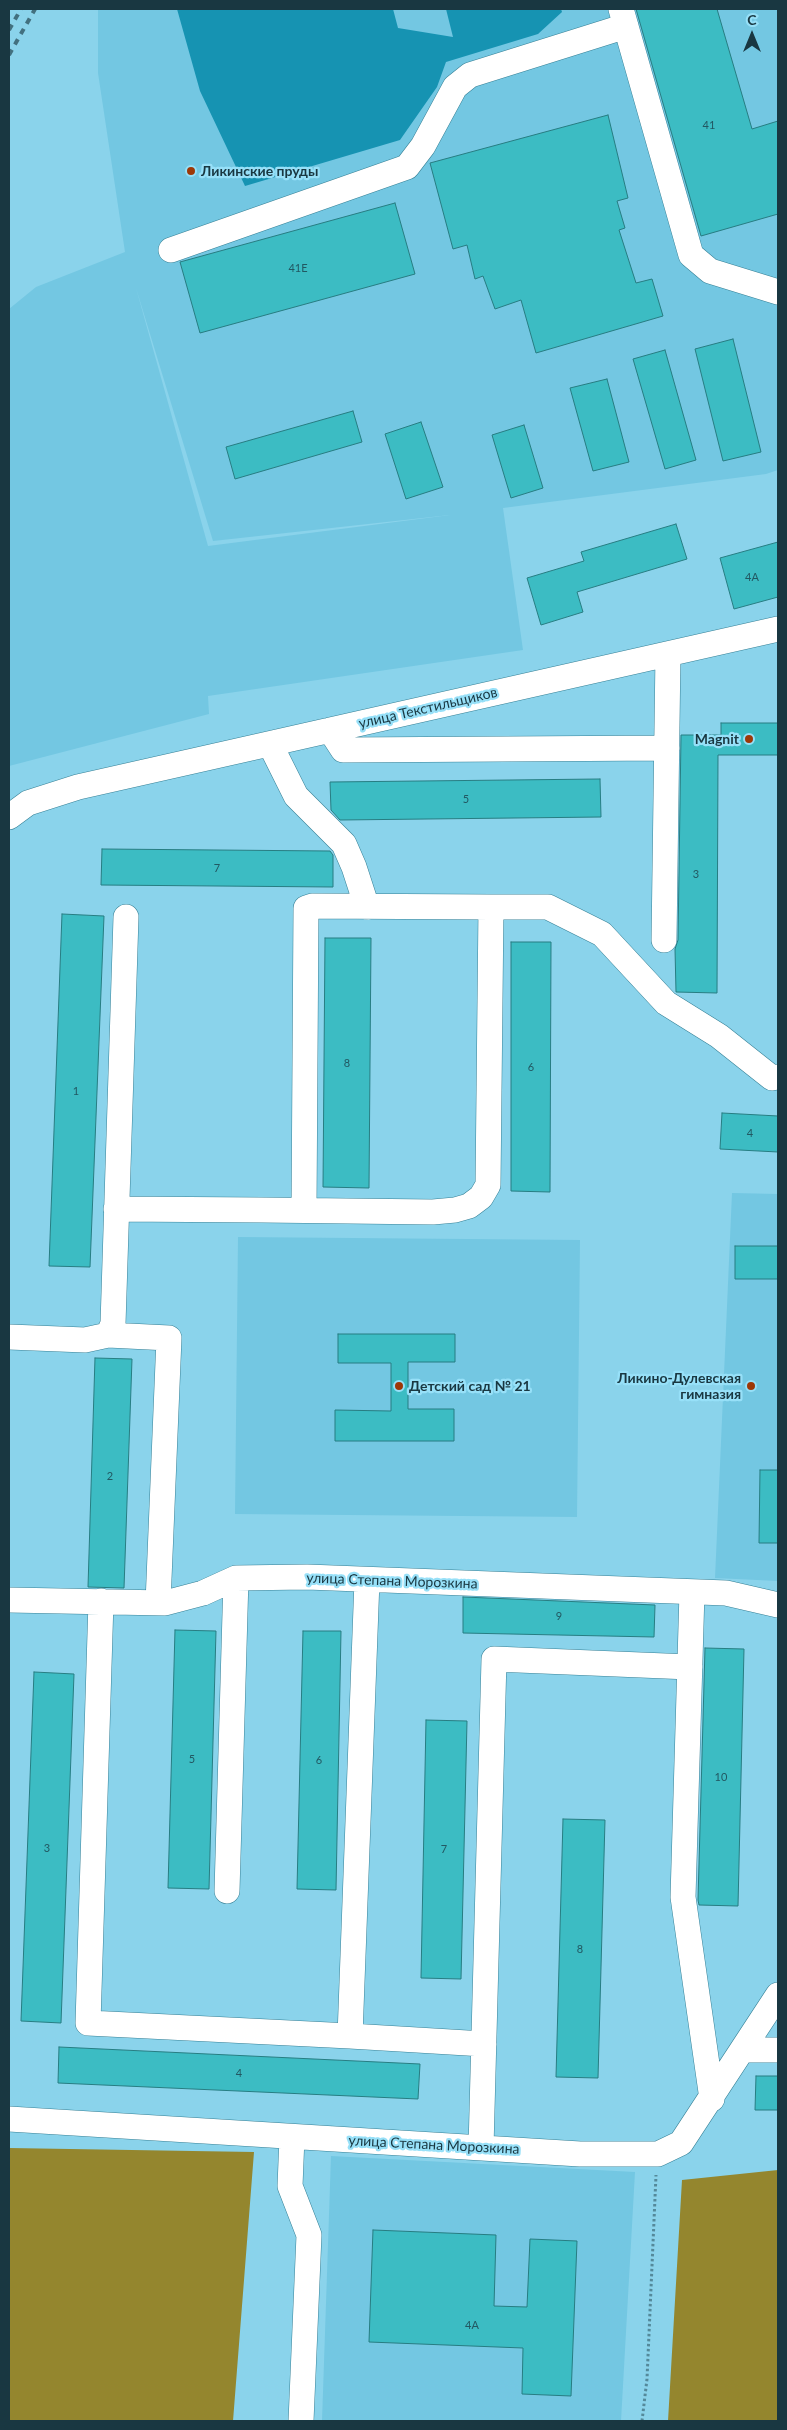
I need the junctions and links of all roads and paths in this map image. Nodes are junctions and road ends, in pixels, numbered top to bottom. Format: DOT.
graph roads {
  1 [pos="624,17"];
  2 [pos="171,250"];
  3 [pos="778,292"];
  4 [pos="778,629"];
  5 [pos="668,654"];
  6 [pos="330,730"];
  7 [pos="270,744"];
  8 [pos="667,748"];
  9 [pos="9,817"];
  10 [pos="366,907"];
  11 [pos="491,907"];
  12 [pos="126,917"];
  13 [pos="664,940"];
  14 [pos="778,1077"];
  15 [pos="116,1209"];
  16 [pos="304,1210"];
  17 [pos="108,1335"];
  18 [pos="9,1337"];
  19 [pos="236,1578"];
  20 [pos="366,1580"];
  21 [pos="692,1592"];
  22 [pos="9,1600"];
  23 [pos="101,1602"];
  24 [pos="158,1603"];
  25 [pos="778,1605"];
  26 [pos="690,1667"];
  27 [pos="227,1891"];
  28 [pos="778,1995"];
  29 [pos="350,2036"];
  30 [pos="484,2044"];
  31 [pos="743,2050"];
  32 [pos="778,2050"];
  33 [pos="712,2099"];
  34 [pos="9,2119"];
  35 [pos="292,2137"];
  36 [pos="481,2148"];
  37 [pos="658,2154"];
  38 [pos="301,2421"];
  39 [pos="642,2421"];
  1 -- 2 [label="street"];
  1 -- 3 [label="street"];
  4 -- 5 [label="street, улица Текстильщиков"];
  5 -- 6 [label="street, улица Текстильщиков"];
  5 -- 8 [label="street"];
  6 -- 7 [label="street, улица Текстильщиков"];
  6 -- 8 [label="street"];
  7 -- 9 [label="street, улица Текстильщиков"];
  7 -- 10 [label="street"];
  8 -- 13 [label="street"];
  10 -- 11 [label="street"];
  10 -- 16 [label="street"];
  11 -- 14 [label="street"];
  11 -- 16 [label="street"];
  12 -- 15 [label="street"];
  15 -- 16 [label="street"];
  15 -- 17 [label="street"];
  17 -- 18 [label="street"];
  17 -- 24 [label="street"];
  19 -- 20 [label="street, улица Степана Морозкина"];
  19 -- 24 [label="street, улица Степана Морозкина"];
  19 -- 27 [label="street"];
  20 -- 21 [label="street, улица Степана Морозкина"];
  20 -- 29 [label="street"];
  21 -- 25 [label="street, улица Степана Морозкина"];
  21 -- 26 [label="street"];
  22 -- 23 [label="street, улица Степана Морозкина"];
  23 -- 24 [label="street, улица Степана Морозкина"];
  23 -- 29 [label="street"];
  26 -- 30 [label="street"];
  26 -- 33 [label="street"];
  28 -- 31 [label="street, улица Степана Морозкина"];
  29 -- 30 [label="street"];
  30 -- 36 [label="street"];
  31 -- 32 [label="street"];
  31 -- 33 [label="street, улица Степана Морозкина"];
  33 -- 37 [label="street, улица Степана Морозкина"];
  34 -- 35 [label="street, улица Степана Морозкина"];
  35 -- 36 [label="street, улица Степана Морозкина"];
  35 -- 38 [label="street"];
  36 -- 37 [label="street, улица Степана Морозкина"];
  37 -- 39 [label="path"];
}
